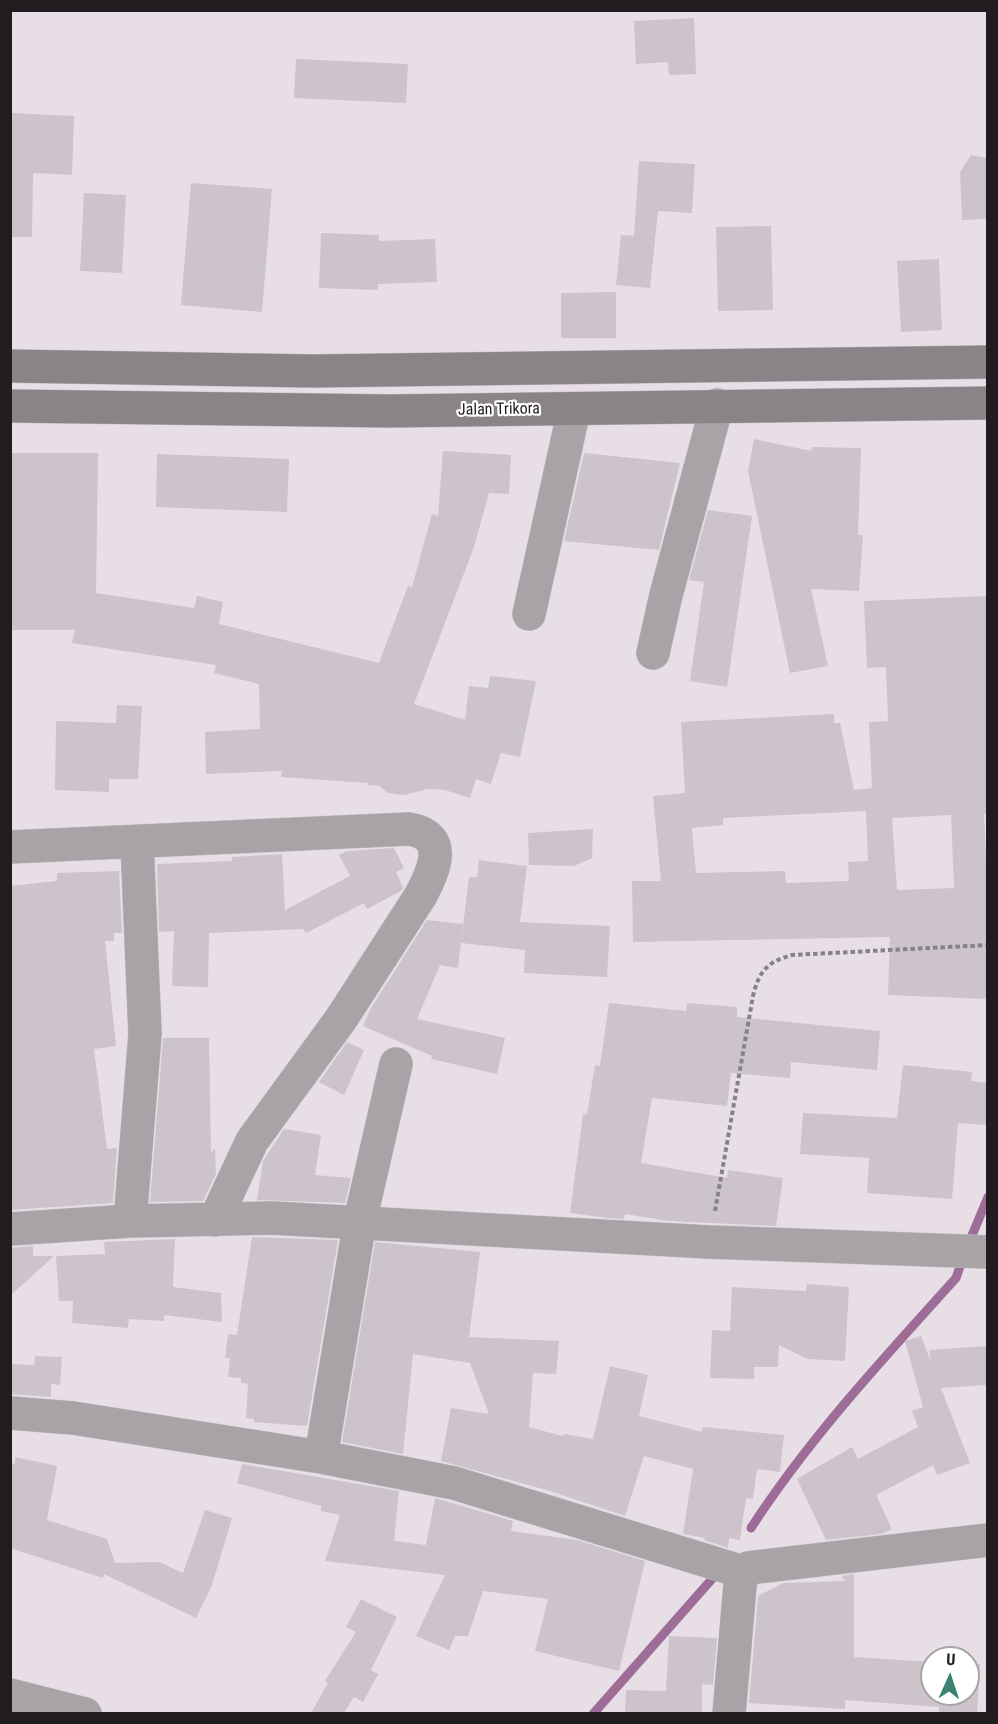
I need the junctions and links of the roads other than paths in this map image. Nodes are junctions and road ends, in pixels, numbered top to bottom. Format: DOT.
graph roads {
  1 [pos="987,362"];
  2 [pos="10,366"];
  3 [pos="987,403"];
  4 [pos="717,405"];
  5 [pos="10,406"];
  6 [pos="574,410"];
  7 [pos="529,614"];
  8 [pos="653,653"];
  9 [pos="137,842"];
  10 [pos="10,847"];
  11 [pos="396,1064"];
  12 [pos="216,1220"];
  13 [pos="130,1221"];
  14 [pos="360,1221"];
  15 [pos="10,1229"];
  16 [pos="987,1252"];
  17 [pos="10,1413"];
  18 [pos="321,1457"];
  19 [pos="987,1540"];
  20 [pos="743,1572"];
  21 [pos="10,1695"];
  22 [pos="85,1713"];
  23 [pos="729,1713"];
  1 -- 2 [label="main road"];
  3 -- 4 [label="main road, Jalan Trikora"];
  4 -- 6 [label="main road, Jalan Trikora"];
  4 -- 8 [label="street"];
  5 -- 6 [label="main road, Jalan Trikora"];
  6 -- 7 [label="street"];
  9 -- 10 [label="street"];
  9 -- 12 [label="street"];
  9 -- 13 [label="street"];
  11 -- 14 [label="street"];
  12 -- 13 [label="street"];
  12 -- 14 [label="street"];
  13 -- 15 [label="street"];
  14 -- 16 [label="street"];
  14 -- 18 [label="street"];
  17 -- 18 [label="street"];
  18 -- 20 [label="street"];
  19 -- 20 [label="street"];
  20 -- 23 [label="street"];
  21 -- 22 [label="street"];
}
